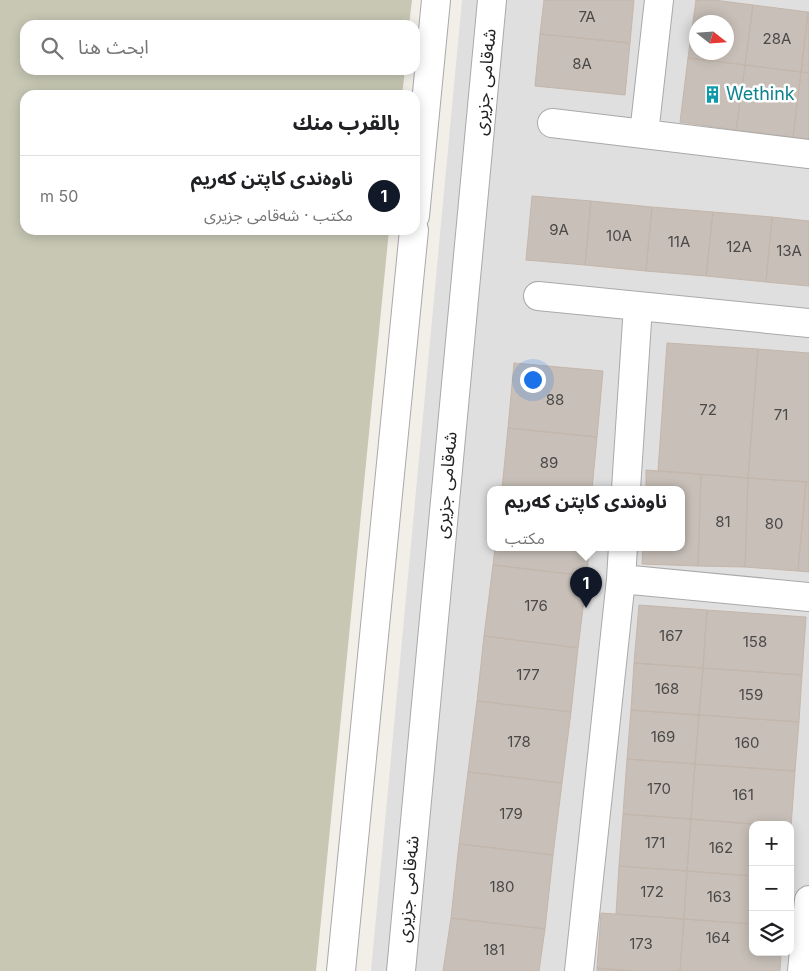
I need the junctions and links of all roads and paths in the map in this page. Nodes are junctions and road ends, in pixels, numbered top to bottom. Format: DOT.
graph roads {
  1 [pos="436,0"];
  2 [pos="492,0"];
  3 [pos="659,0"];
  4 [pos="552,123"];
  5 [pos="644,134"];
  6 [pos="809,154"];
  7 [pos="420,165"];
  8 [pos="414,235"];
  9 [pos="538,296"];
  10 [pos="638,306"];
  11 [pos="809,323"];
  12 [pos="626,486"];
  13 [pos="623,551"];
  14 [pos="621,579"];
  15 [pos="809,597"];
  16 [pos="809,900"];
  17 [pos="346,965"];
  18 [pos="398,968"];
  19 [pos="579,971"];
  20 [pos="802,971"];
  1 -- 7 [label="street"];
  2 -- 18 [label="street, شەقامی جزیری"];
  3 -- 5 [label="street"];
  4 -- 5 [label="street"];
  5 -- 6 [label="street"];
  8 -- 17 [label="street"];
  9 -- 10 [label="street"];
  10 -- 11 [label="street"];
  10 -- 12 [label="street"];
  13 -- 14 [label="street"];
  14 -- 15 [label="street"];
  14 -- 19 [label="street"];
  16 -- 20 [label="street"];
}
